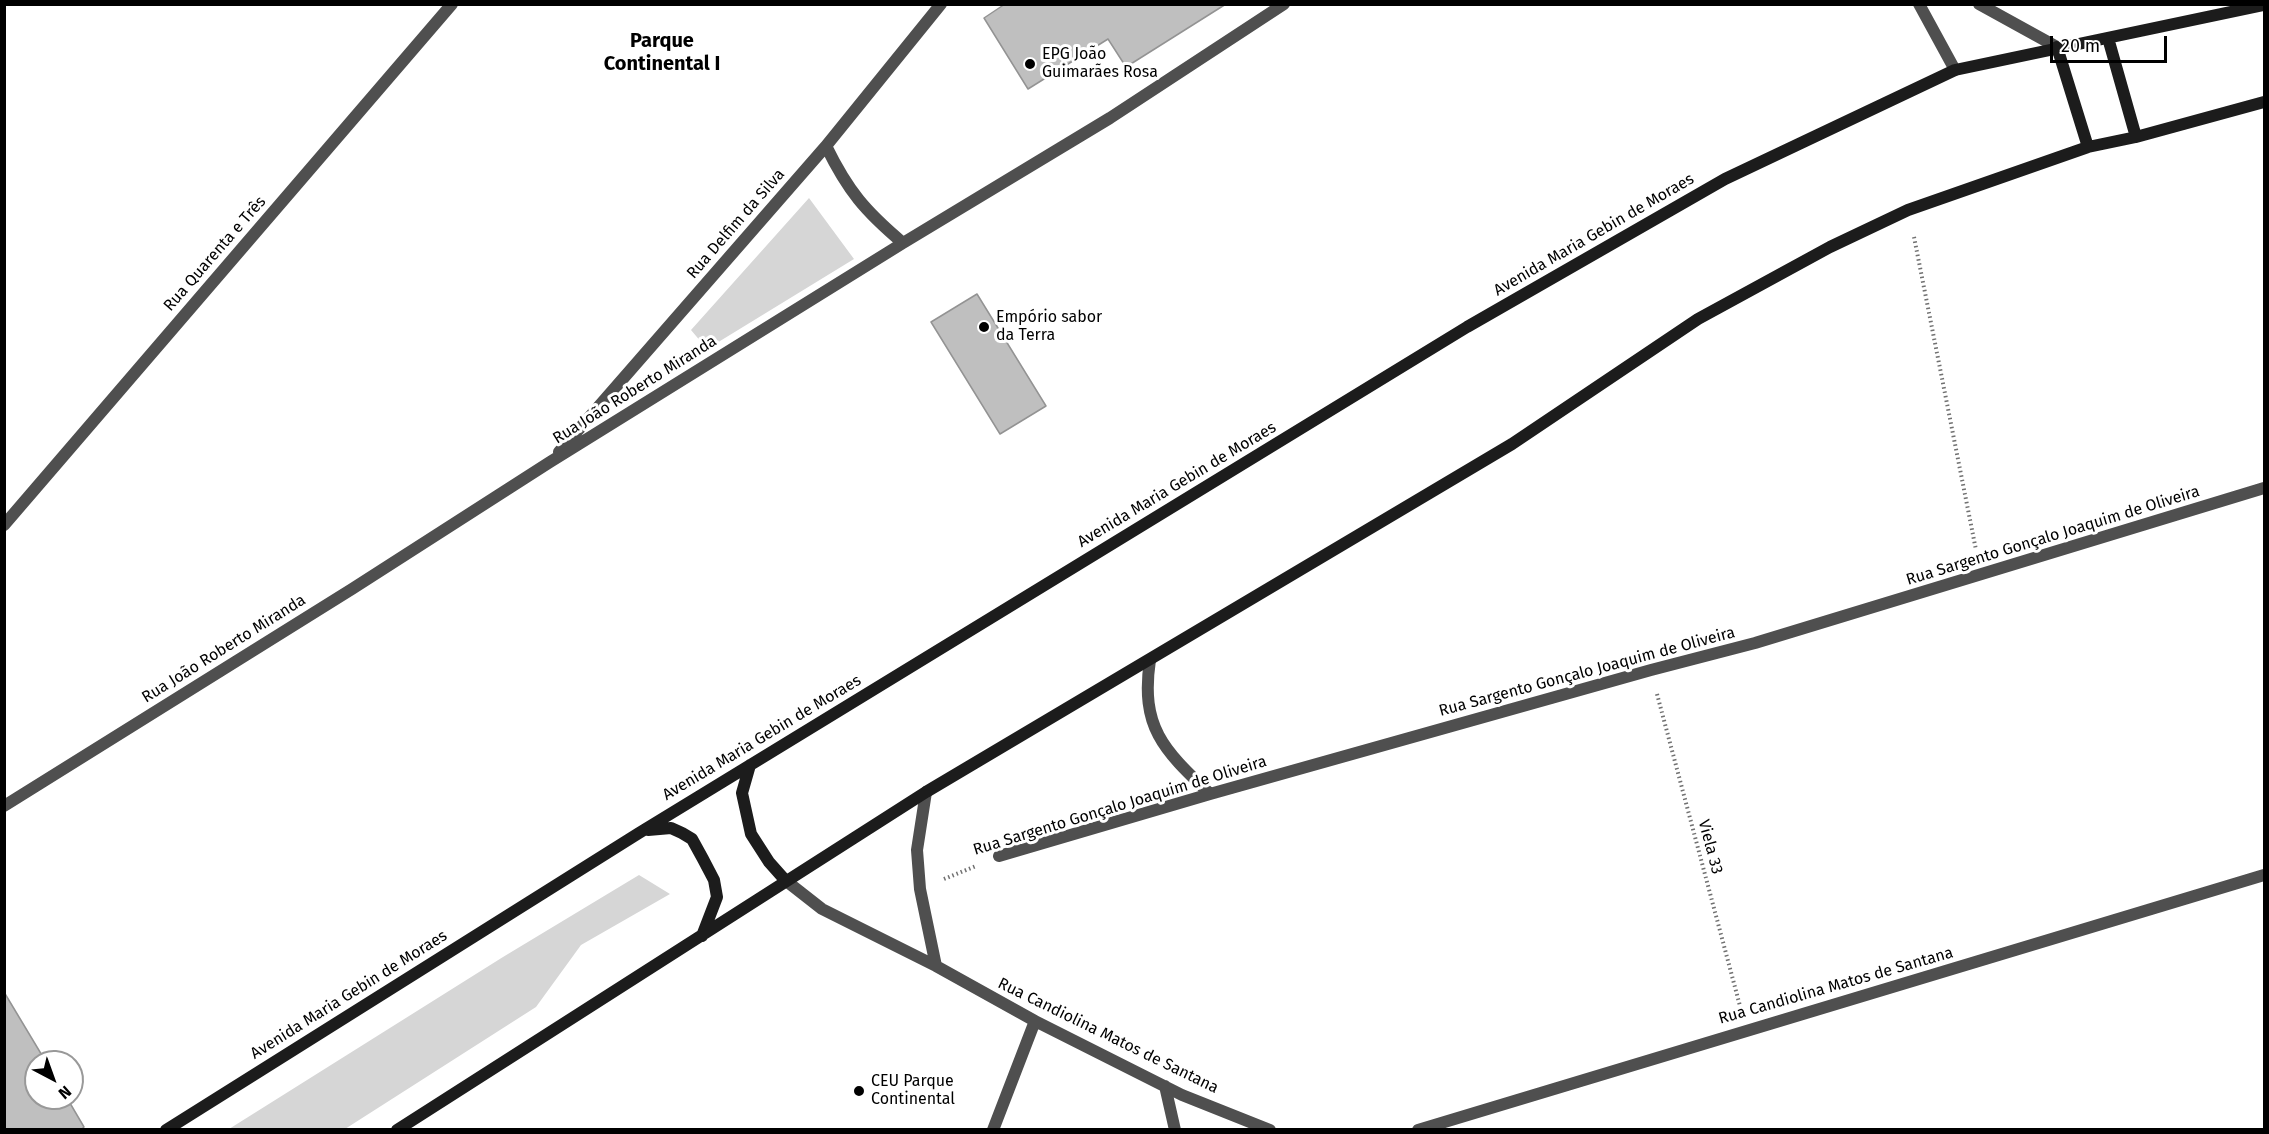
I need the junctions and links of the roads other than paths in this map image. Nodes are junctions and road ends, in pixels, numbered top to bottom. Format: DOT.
graph roads {
  1 [pos="452,4"];
  2 [pos="941,4"];
  3 [pos="1284,4"];
  4 [pos="1918,4"];
  5 [pos="1979,4"];
  6 [pos="2265,5"];
  7 [pos="2108,38"];
  8 [pos="2057,47"];
  9 [pos="1955,70"];
  10 [pos="2265,102"];
  11 [pos="2136,137"];
  12 [pos="826,146"];
  13 [pos="2088,147"];
  14 [pos="903,243"];
  15 [pos="550,462"];
  16 [pos="2265,489"];
  17 [pos="4,525"];
  18 [pos="1150,660"];
  19 [pos="750,765"];
  20 [pos="926,792"];
  21 [pos="1210,794"];
  22 [pos="4,806"];
  23 [pos="639,833"];
  24 [pos="999,856"];
  25 [pos="2265,875"];
  26 [pos="785,880"];
  27 [pos="702,936"];
  28 [pos="936,966"];
  29 [pos="1035,1021"];
  30 [pos="1165,1086"];
  31 [pos="166,1130"];
  32 [pos="397,1130"];
  33 [pos="993,1130"];
  34 [pos="1175,1130"];
  35 [pos="1270,1130"];
  36 [pos="1418,1130"];
  1 -- 17 [label="street, Rua Quarenta e Três"];
  2 -- 12 [label="street, Rua Delfim da Silva"];
  3 -- 14 [label="street, Rua João Roberto Miranda"];
  4 -- 9 [label="street"];
  5 -- 8 [label="street"];
  6 -- 7 [label="main road, Avenida Maria Gebin de Moraes"];
  7 -- 8 [label="main road, Avenida Maria Gebin de Moraes"];
  7 -- 11 [label="main road"];
  8 -- 9 [label="main road, Avenida Maria Gebin de Moraes"];
  8 -- 13 [label="main road"];
  9 -- 19 [label="main road, Avenida Maria Gebin de Moraes"];
  10 -- 11 [label="main road"];
  11 -- 13 [label="main road"];
  12 -- 14 [label="street"];
  12 -- 15 [label="street, Rua Delfim da Silva"];
  13 -- 18 [label="main road"];
  14 -- 15 [label="street, Rua João Roberto Miranda"];
  15 -- 22 [label="street, Rua João Roberto Miranda"];
  16 -- 21 [label="street, Rua Sargento Gonçalo Joaquim de Oliveira"];
  18 -- 20 [label="main road"];
  18 -- 21 [label="street"];
  19 -- 23 [label="main road, Avenida Maria Gebin de Moraes"];
  19 -- 26 [label="main road"];
  20 -- 26 [label="main road"];
  20 -- 28 [label="street"];
  21 -- 24 [label="street, Rua Sargento Gonçalo Joaquim de Oliveira"];
  23 -- 27 [label="main road"];
  23 -- 31 [label="main road, Avenida Maria Gebin de Moraes"];
  25 -- 36 [label="street, Rua Candiolina Matos de Santana"];
  26 -- 27 [label="main road"];
  26 -- 28 [label="street, Rua Candiolina Matos de Santana"];
  27 -- 32 [label="main road"];
  28 -- 29 [label="street, Rua Candiolina Matos de Santana"];
  29 -- 30 [label="street, Rua Candiolina Matos de Santana"];
  29 -- 33 [label="street"];
  30 -- 34 [label="street"];
  30 -- 35 [label="street, Rua Candiolina Matos de Santana"];
}
